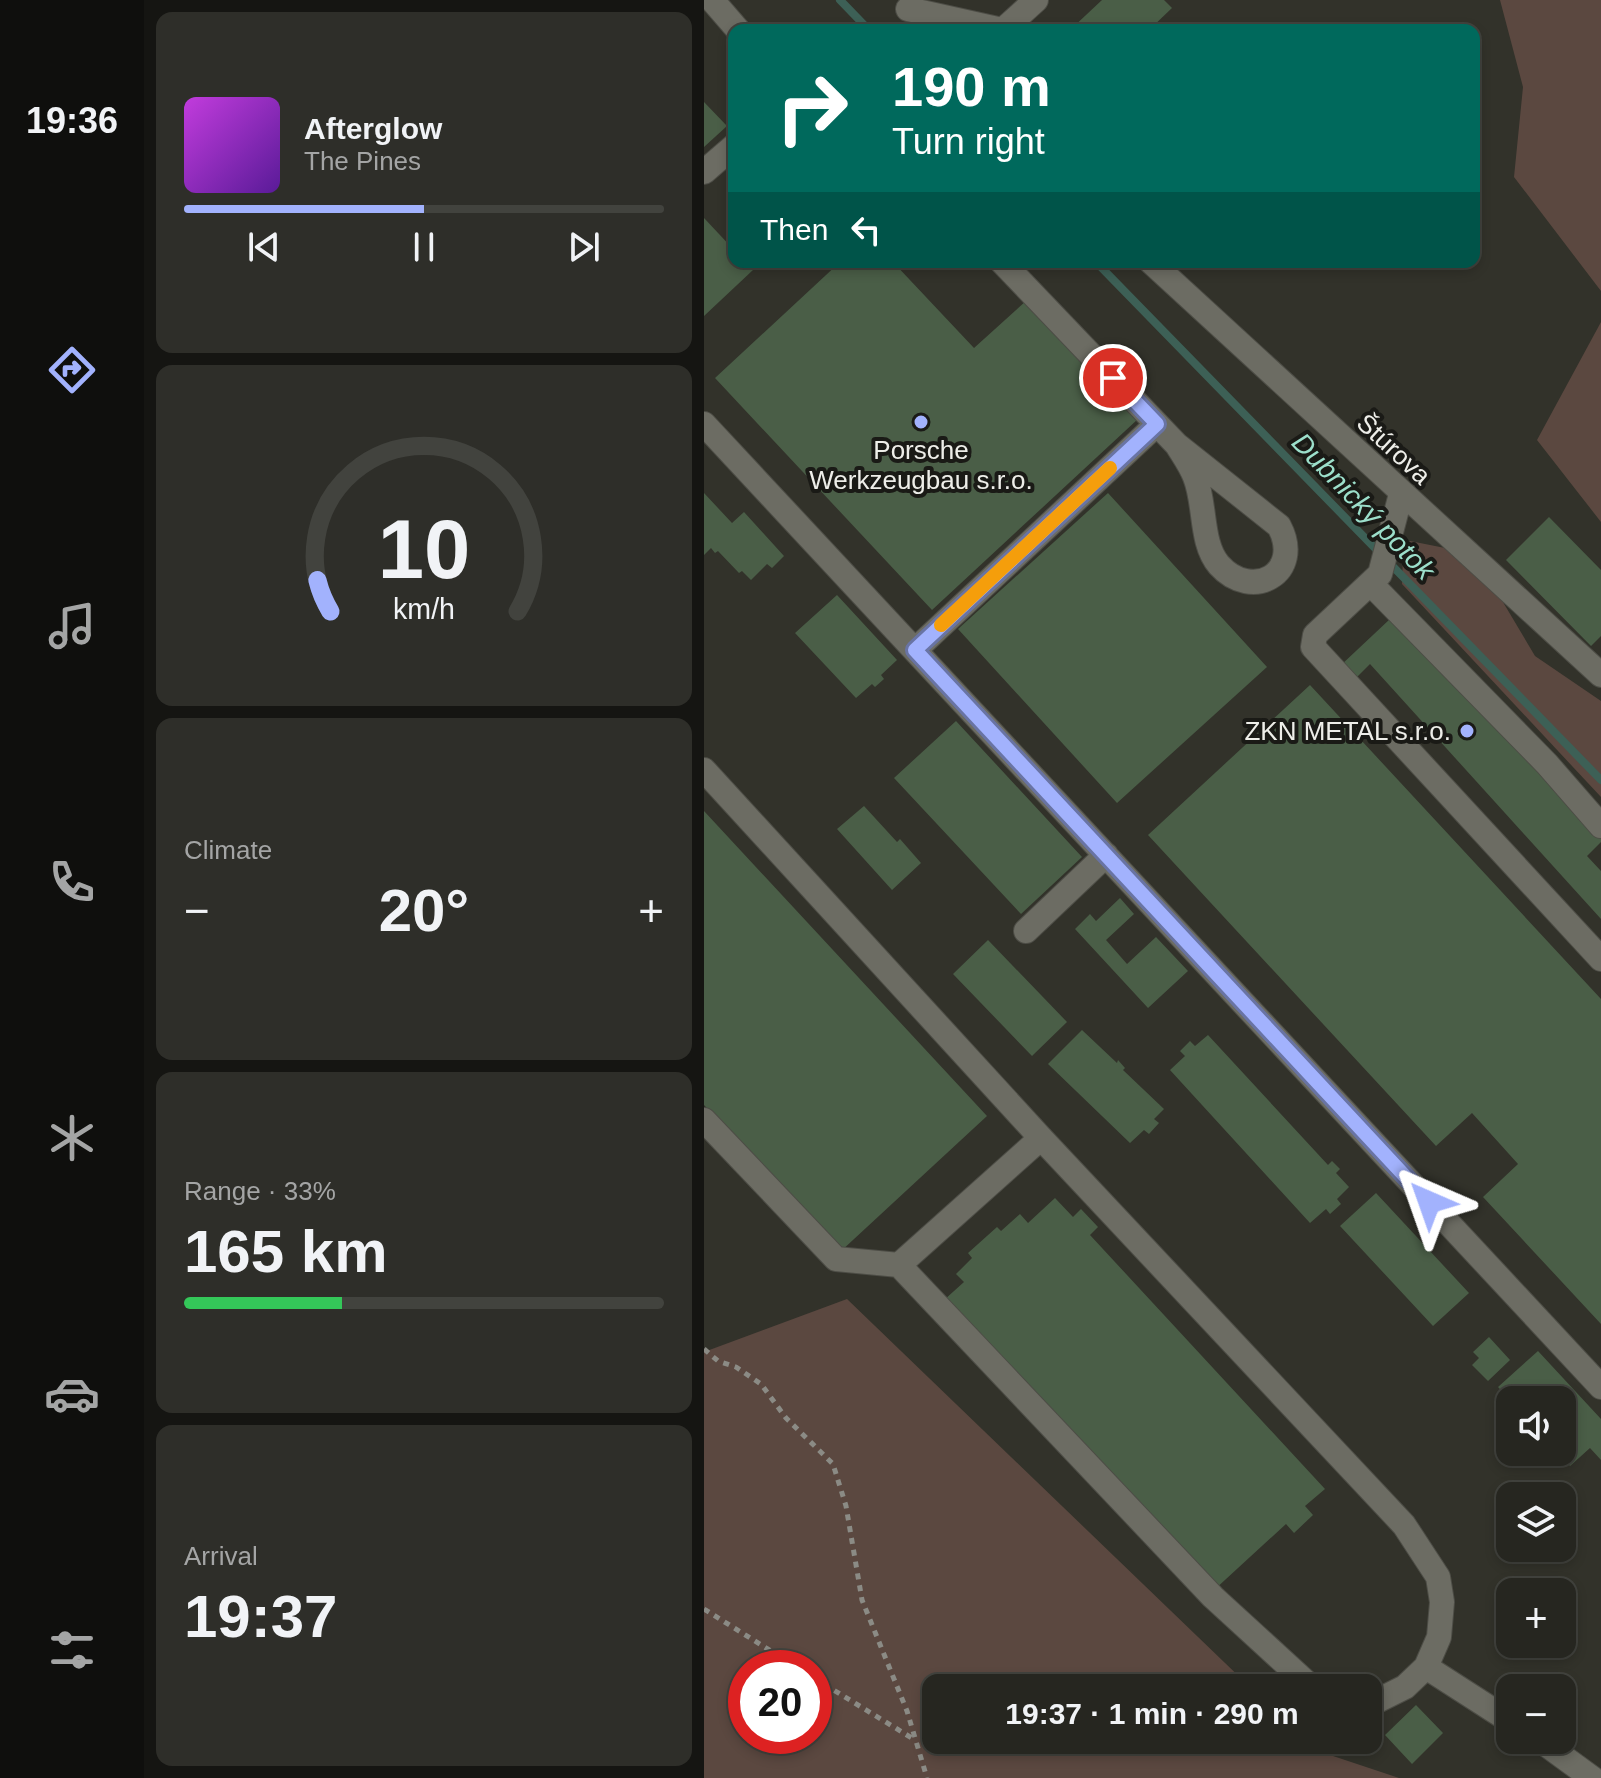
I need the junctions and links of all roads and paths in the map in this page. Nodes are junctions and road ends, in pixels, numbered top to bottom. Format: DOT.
graph roads {
  1 [pos="712,0"];
  2 [pos="1036,0"];
  3 [pos="904,5"];
  4 [pos="733,24"];
  5 [pos="921,24"];
  6 [pos="978,24"];
  7 [pos="1009,24"];
  8 [pos="728,151"];
  9 [pos="704,172"];
  10 [pos="1008,268"];
  11 [pos="1157,268"];
  12 [pos="704,424"];
  13 [pos="1157,424"];
  14 [pos="1177,445"];
  15 [pos="1401,494"];
  16 [pos="1375,579"];
  17 [pos="915,650"];
  18 [pos="1601,675"];
  19 [pos="704,770"];
  20 [pos="1601,826"];
  21 [pos="1106,855"];
  22 [pos="1026,931"];
  23 [pos="1601,959"];
  24 [pos="704,1120"];
  25 [pos="1041,1138"];
  26 [pos="899,1265"];
  27 [pos="704,1349"];
  28 [pos="1601,1387"];
  29 [pos="704,1609"];
  30 [pos="769,1650"];
  31 [pos="1426,1667"];
  32 [pos="1297,1674"];
  33 [pos="832,1689"];
  34 [pos="1382,1698"];
  35 [pos="1496,1712"];
  36 [pos="915,1740"];
  37 [pos="1559,1754"];
  38 [pos="927,1778"];
  39 [pos="1592,1778"];
  1 -- 4 [label="lane"];
  2 -- 7 [label="lane"];
  3 -- 5 [label="lane"];
  3 -- 6 [label="lane"];
  8 -- 9 [label="lane"];
  10 -- 13 [label="lane"];
  11 -- 15 [label="lane, Štúrova"];
  12 -- 17 [label="lane"];
  13 -- 14 [label="lane"];
  13 -- 17 [label="lane"];
  14 -- 14 [label="lane"];
  15 -- 16 [label="lane"];
  15 -- 18 [label="lane, Štúrova"];
  16 -- 20 [label="lane"];
  16 -- 23 [label="lane"];
  17 -- 21 [label="lane"];
  19 -- 25 [label="lane"];
  21 -- 22 [label="lane"];
  21 -- 28 [label="lane"];
  24 -- 26 [label="lane"];
  25 -- 26 [label="lane"];
  25 -- 31 [label="lane"];
  26 -- 32 [label="lane"];
  27 -- 36 [label="path"];
  29 -- 30 [label="path"];
  31 -- 34 [label="lane"];
  31 -- 35 [label="lane"];
  33 -- 36 [label="path"];
  36 -- 38 [label="path"];
  37 -- 39 [label="lane"];
}
